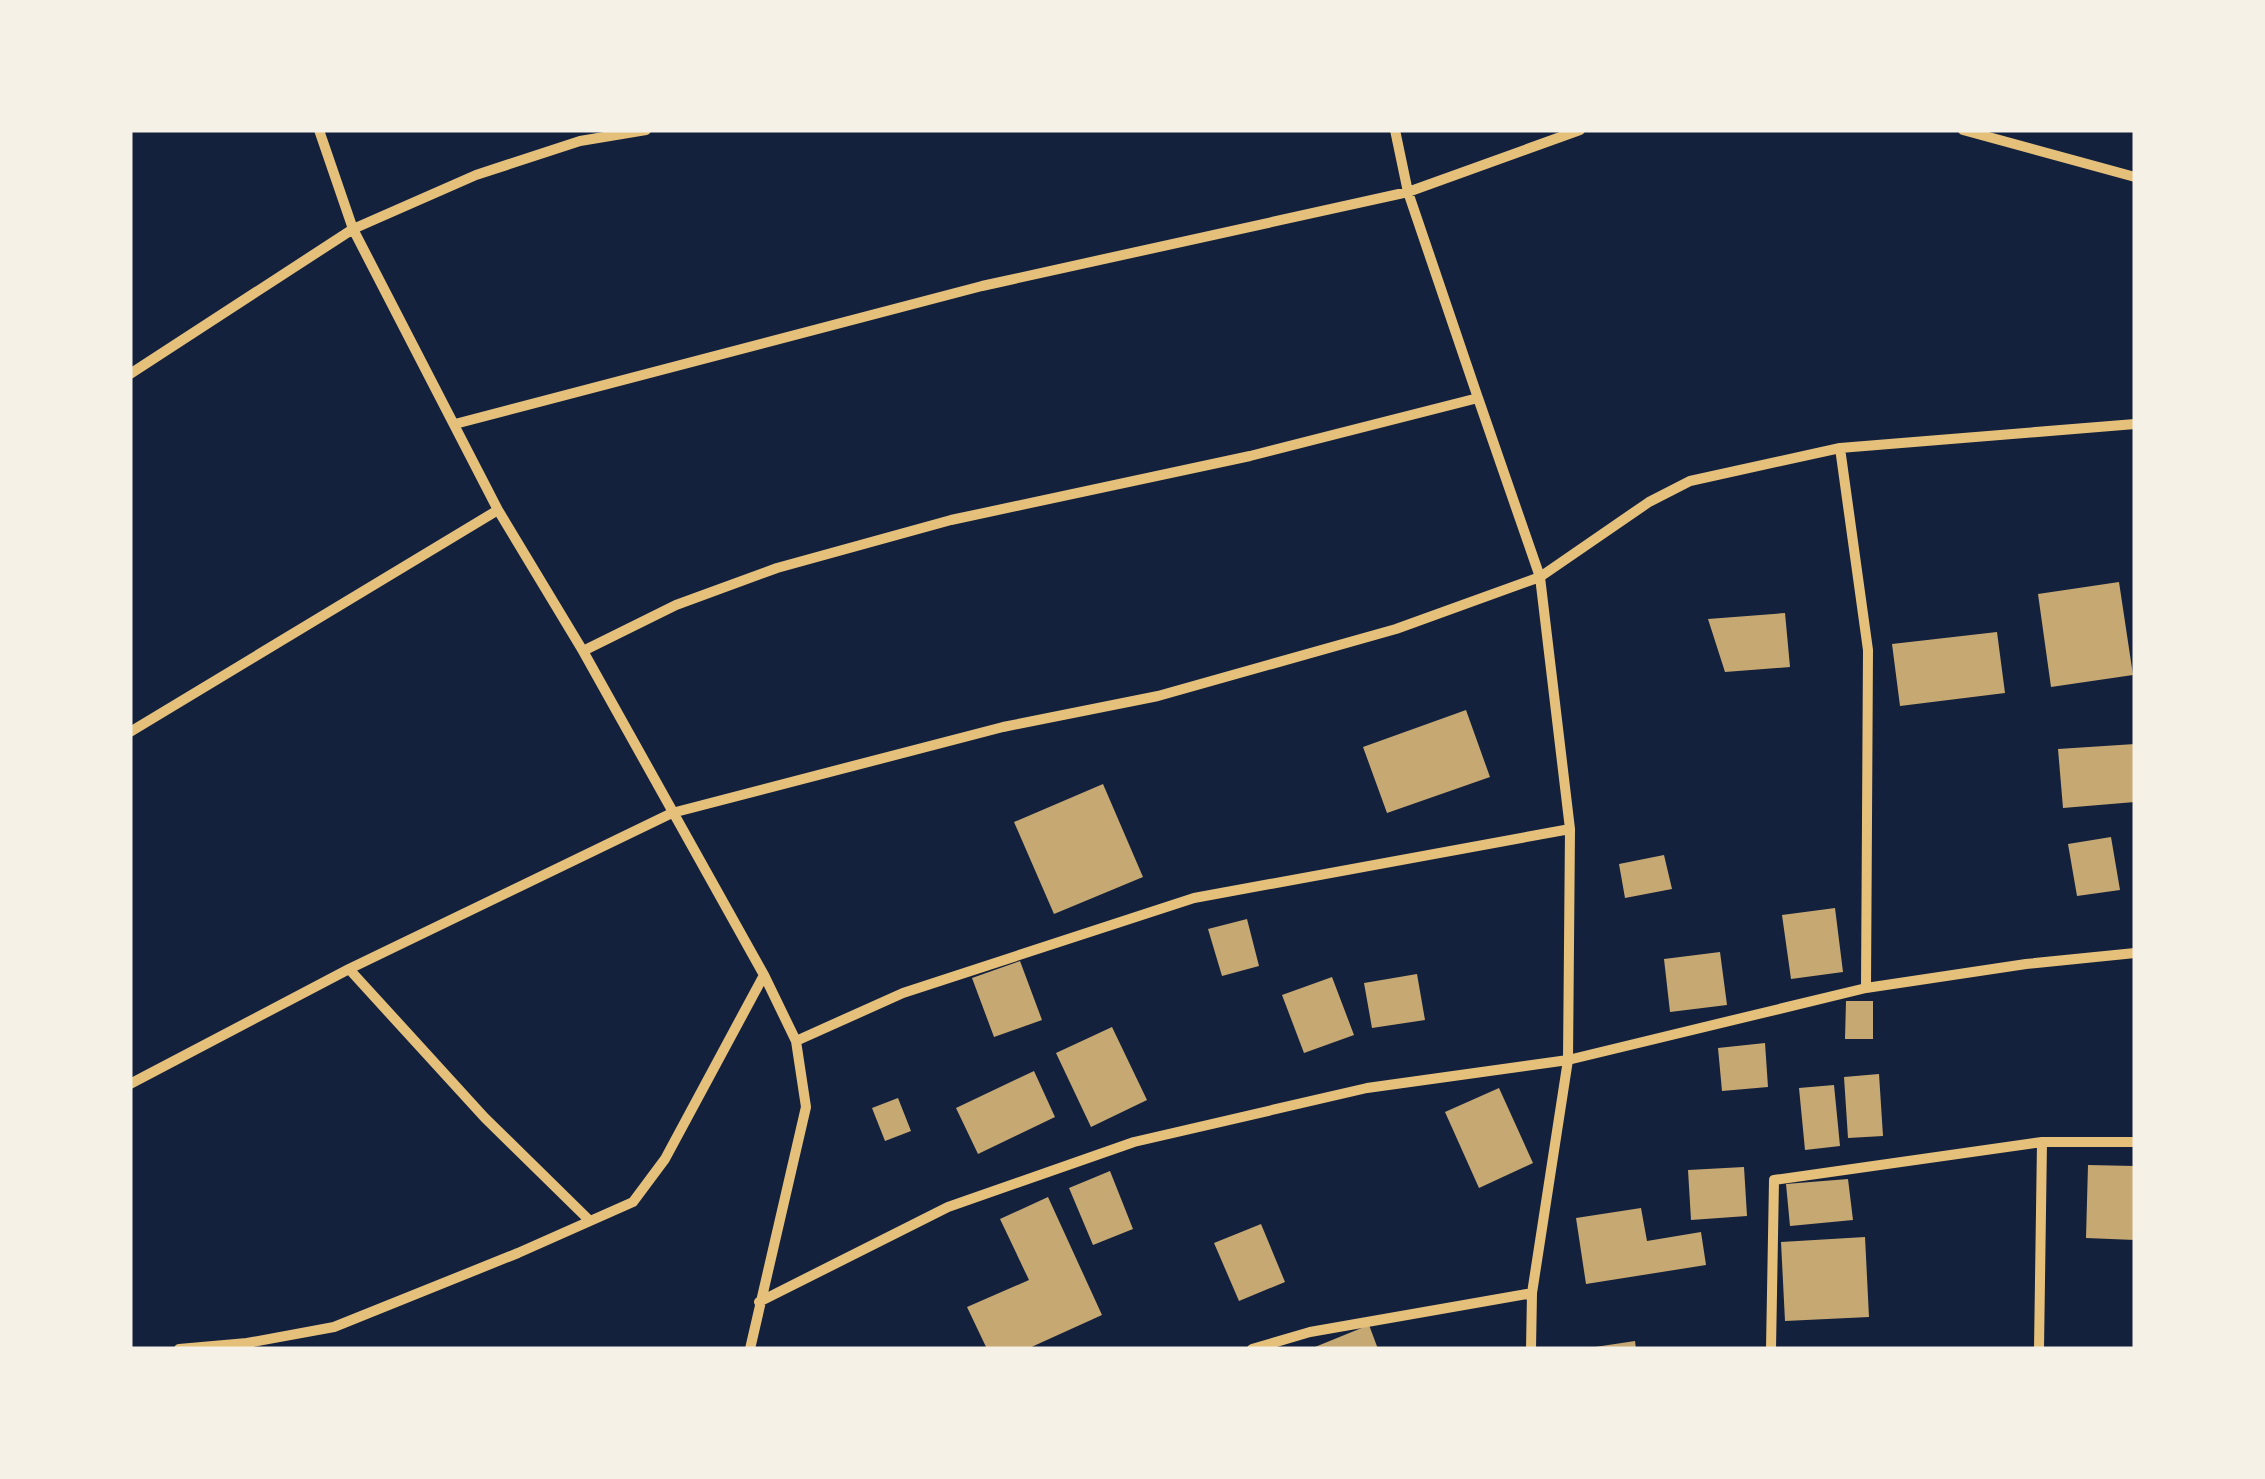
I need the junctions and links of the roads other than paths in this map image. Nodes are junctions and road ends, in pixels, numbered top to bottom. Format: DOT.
graph roads {
  1 [pos="319,130"];
  2 [pos="646,130"];
  3 [pos="1395,130"];
  4 [pos="1580,130"];
  5 [pos="1963,130"];
  6 [pos="2135,178"];
  7 [pos="1408,192"];
  8 [pos="354,229"];
  9 [pos="130,374"];
  10 [pos="1478,398"];
  11 [pos="456,424"];
  12 [pos="2135,424"];
  13 [pos="1840,448"];
  14 [pos="498,510"];
  15 [pos="1540,577"];
  16 [pos="583,651"];
  17 [pos="130,732"];
  18 [pos="672,813"];
  19 [pos="1570,829"];
  20 [pos="2135,953"];
  21 [pos="348,969"];
  22 [pos="764,975"];
  23 [pos="1866,988"];
  24 [pos="796,1041"];
  25 [pos="1568,1060"];
  26 [pos="130,1084"];
  27 [pos="2042,1142"];
  28 [pos="2135,1142"];
  29 [pos="590,1221"];
  30 [pos="1532,1293"];
  31 [pos="759,1302"];
  32 [pos="248,1346"];
  33 [pos="179,1349"];
  34 [pos="750,1349"];
  35 [pos="1252,1349"];
  36 [pos="1531,1349"];
  37 [pos="1771,1349"];
  38 [pos="2039,1349"];
  1 -- 8 [label="street"];
  2 -- 8 [label="street"];
  3 -- 7 [label="street"];
  4 -- 7 [label="street"];
  5 -- 6 [label="street"];
  7 -- 10 [label="street"];
  7 -- 11 [label="street"];
  8 -- 9 [label="street"];
  8 -- 11 [label="street"];
  10 -- 15 [label="street"];
  10 -- 16 [label="street"];
  11 -- 14 [label="street"];
  12 -- 13 [label="street"];
  13 -- 15 [label="street"];
  13 -- 23 [label="street"];
  14 -- 16 [label="street"];
  14 -- 17 [label="street"];
  15 -- 18 [label="street"];
  15 -- 19 [label="street"];
  16 -- 18 [label="street"];
  18 -- 21 [label="street"];
  18 -- 22 [label="street"];
  19 -- 24 [label="street"];
  19 -- 25 [label="street"];
  20 -- 23 [label="street"];
  21 -- 26 [label="street"];
  21 -- 29 [label="street"];
  22 -- 24 [label="street"];
  22 -- 29 [label="street"];
  23 -- 25 [label="street"];
  24 -- 31 [label="street"];
  25 -- 30 [label="street"];
  25 -- 31 [label="street"];
  27 -- 28 [label="street"];
  27 -- 37 [label="street"];
  27 -- 38 [label="street"];
  29 -- 32 [label="street"];
  30 -- 35 [label="street"];
  30 -- 36 [label="street"];
  31 -- 34 [label="street"];
  32 -- 33 [label="street"];
}
